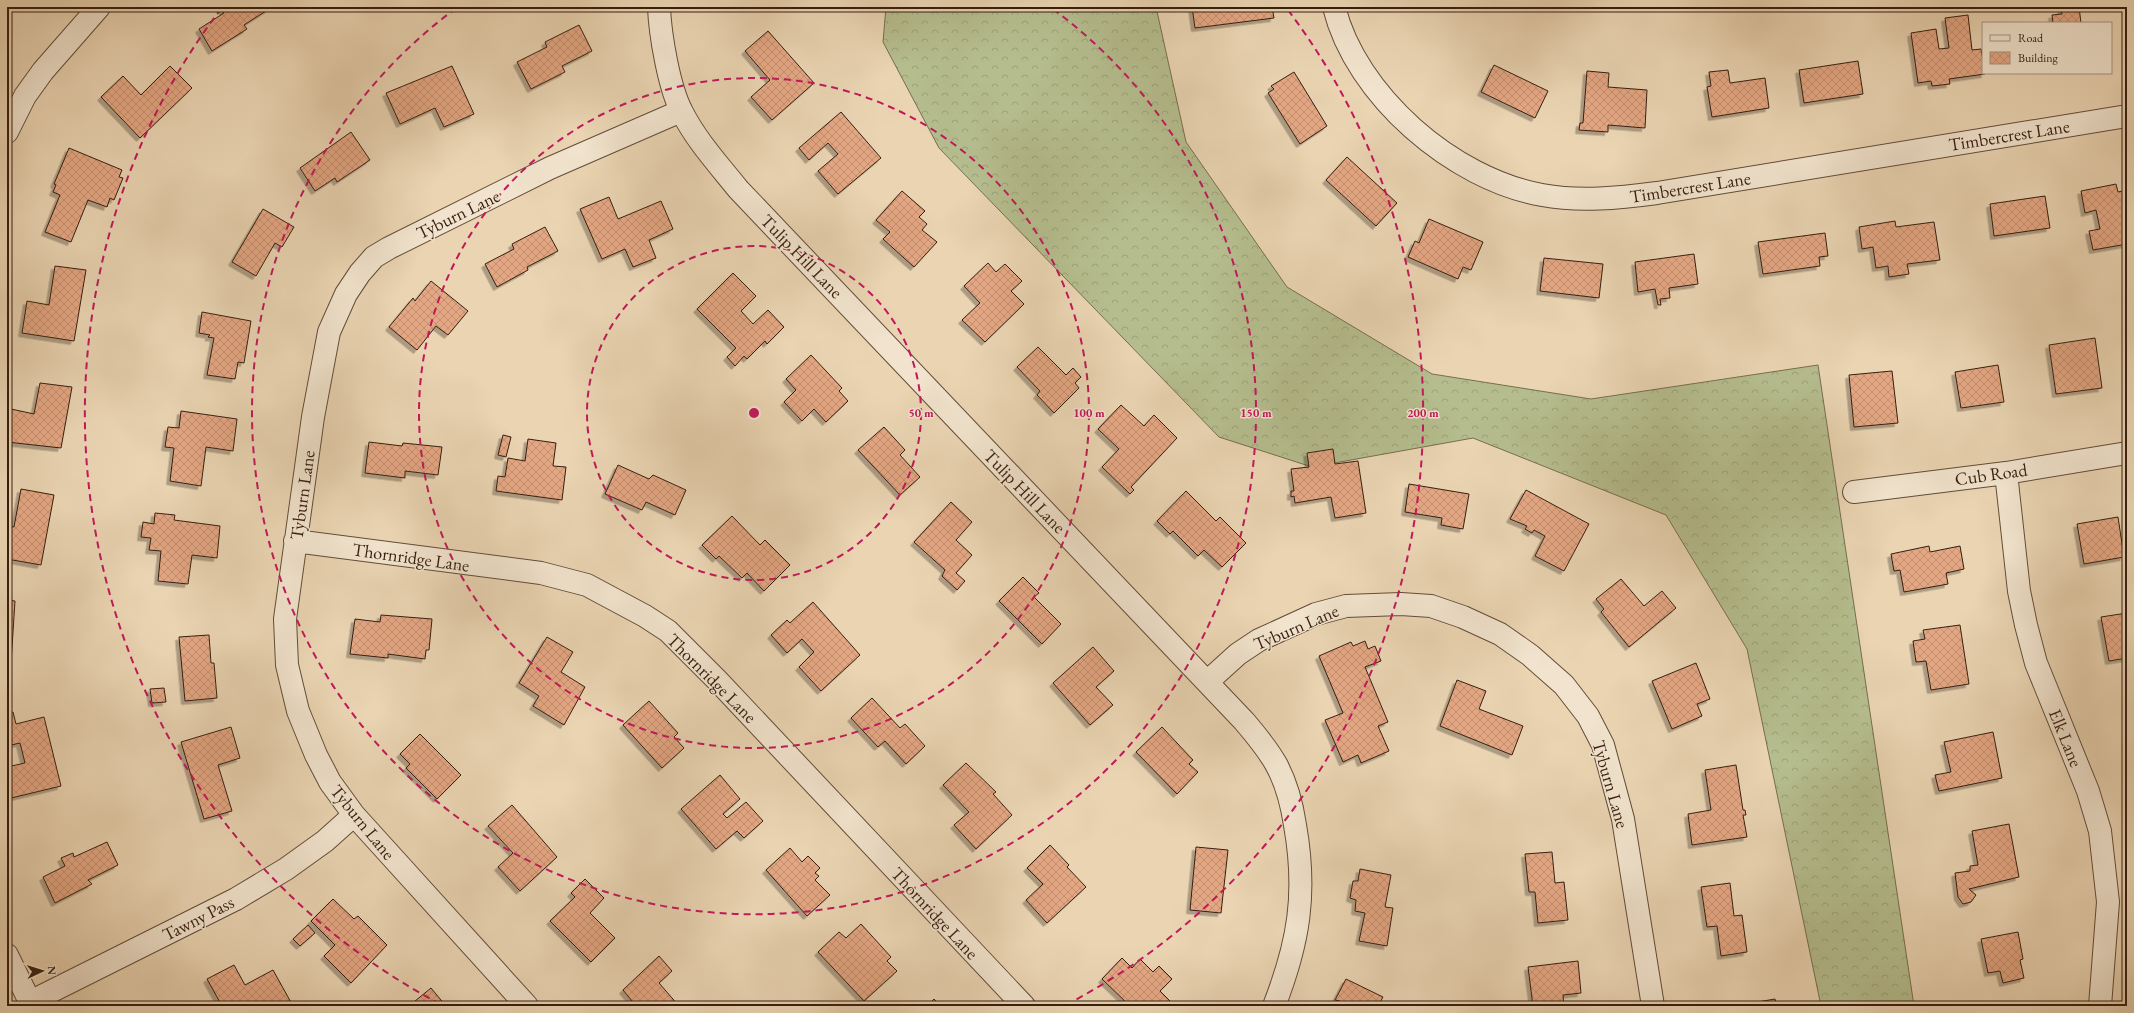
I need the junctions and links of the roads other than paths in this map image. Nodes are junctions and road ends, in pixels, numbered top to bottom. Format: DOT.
graph roads {
  1 [pos="100,7"];
  2 [pos="659,7"];
  3 [pos="1334,7"];
  4 [pos="681,111"];
  5 [pos="2127,116"];
  6 [pos="7,132"];
  7 [pos="2127,453"];
  8 [pos="2006,473"];
  9 [pos="1854,492"];
  10 [pos="295,541"];
  11 [pos="1207,682"];
  12 [pos="354,815"];
  13 [pos="7,955"];
  14 [pos="31,1004"];
  15 [pos="527,1006"];
  16 [pos="1024,1006"];
  17 [pos="1274,1006"];
  18 [pos="1653,1006"];
  19 [pos="2100,1006"];
  1 -- 6 [label="street"];
  2 -- 4 [label="street, Tulip Hill Lane"];
  3 -- 5 [label="street, Timbercrest Lane"];
  4 -- 10 [label="street, Tyburn Lane"];
  4 -- 11 [label="street, Tulip Hill Lane"];
  7 -- 8 [label="street, Cub Road"];
  8 -- 9 [label="street, Cub Road"];
  8 -- 19 [label="street, Elk Lane"];
  10 -- 12 [label="street, Tyburn Lane"];
  10 -- 16 [label="street, Thornridge Lane"];
  11 -- 17 [label="street, Tulip Hill Lane"];
  11 -- 18 [label="street, Tyburn Lane"];
  12 -- 14 [label="street, Tawny Pass"];
  12 -- 15 [label="street, Tyburn Lane"];
  13 -- 14 [label="street"];
}
